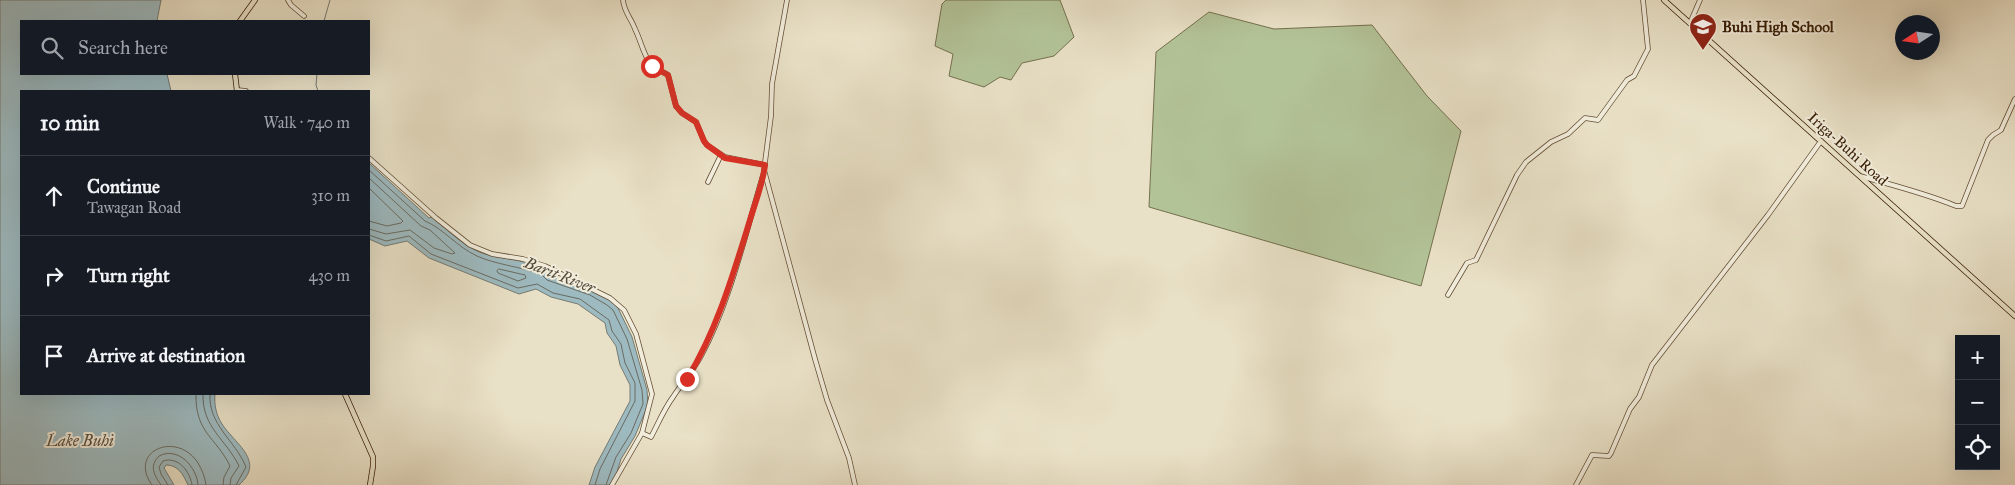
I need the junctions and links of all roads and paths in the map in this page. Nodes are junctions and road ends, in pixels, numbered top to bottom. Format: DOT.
graph roads {
  1 [pos="255,0"];
  2 [pos="288,0"];
  3 [pos="623,0"];
  4 [pos="787,0"];
  5 [pos="1643,0"];
  6 [pos="1664,0"];
  7 [pos="1700,0"];
  8 [pos="304,16"];
  9 [pos="241,20"];
  10 [pos="1690,23"];
  11 [pos="235,75"];
  12 [pos="237,90"];
  13 [pos="2015,99"];
  14 [pos="1821,141"];
  15 [pos="721,155"];
  16 [pos="370,159"];
  17 [pos="765,168"];
  18 [pos="1860,176"];
  19 [pos="708,182"];
  20 [pos="1448,295"];
  21 [pos="2015,316"];
  22 [pos="345,395"];
  23 [pos="642,433"];
  24 [pos="370,485"];
  25 [pos="612,485"];
  26 [pos="855,485"];
  27 [pos="1576,485"];
  1 -- 9 [label="main road"];
  2 -- 8 [label="street"];
  3 -- 15 [label="street"];
  4 -- 17 [label="street"];
  5 -- 20 [label="street"];
  6 -- 10 [label="main road, Iriga-Buhi Road"];
  7 -- 10 [label="street"];
  10 -- 14 [label="main road, Iriga-Buhi Road"];
  11 -- 12 [label="main road"];
  13 -- 18 [label="street"];
  14 -- 18 [label="main road, Iriga-Buhi Road"];
  14 -- 27 [label="street"];
  15 -- 17 [label="street"];
  15 -- 19 [label="street"];
  16 -- 23 [label="street"];
  17 -- 23 [label="street"];
  17 -- 26 [label="street"];
  18 -- 21 [label="main road, Iriga-Buhi Road"];
  22 -- 24 [label="main road"];
  23 -- 25 [label="street"];
}
